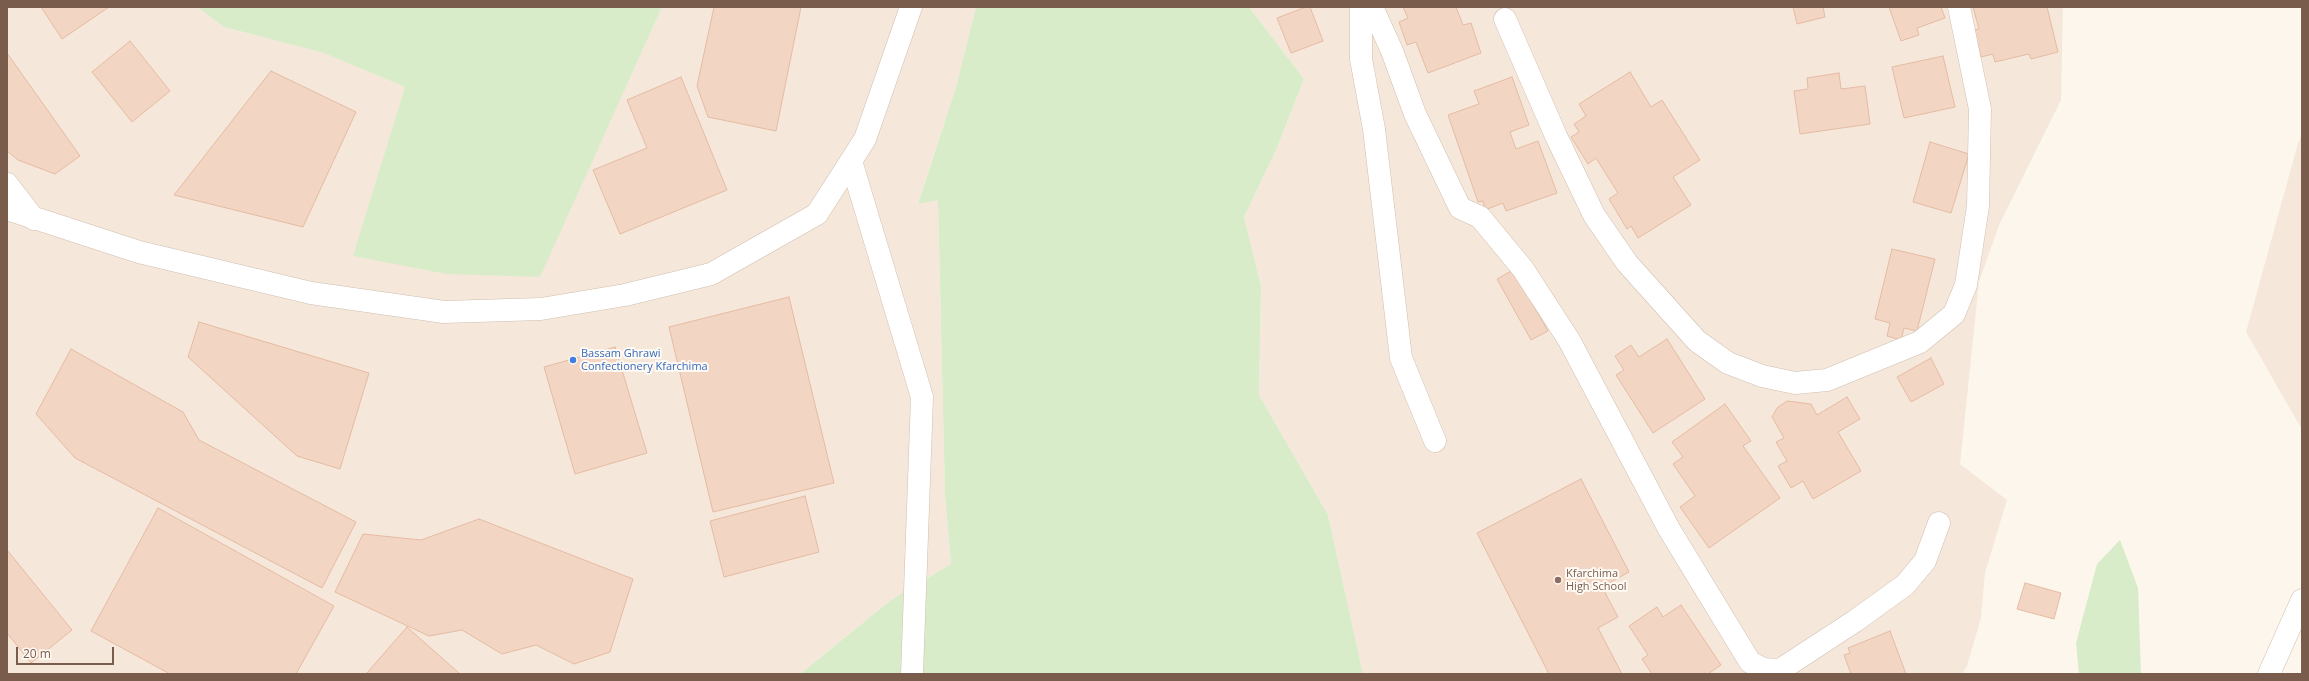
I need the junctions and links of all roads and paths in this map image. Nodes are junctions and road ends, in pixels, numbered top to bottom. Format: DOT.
graph roads {
  1 [pos="912,7"];
  2 [pos="1361,7"];
  3 [pos="1372,7"];
  4 [pos="1959,7"];
  5 [pos="1505,19"];
  6 [pos="851,161"];
  7 [pos="7,184"];
  8 [pos="7,208"];
  9 [pos="34,219"];
  10 [pos="1435,442"];
  11 [pos="1939,522"];
  12 [pos="2302,600"];
  13 [pos="912,674"];
  14 [pos="2269,674"];
  1 -- 6 [label="street"];
  2 -- 10 [label="street"];
  3 -- 11 [label="street"];
  4 -- 5 [label="street"];
  6 -- 9 [label="street"];
  6 -- 13 [label="street"];
  7 -- 9 [label="street"];
  8 -- 9 [label="street"];
  12 -- 14 [label="street"];
}
